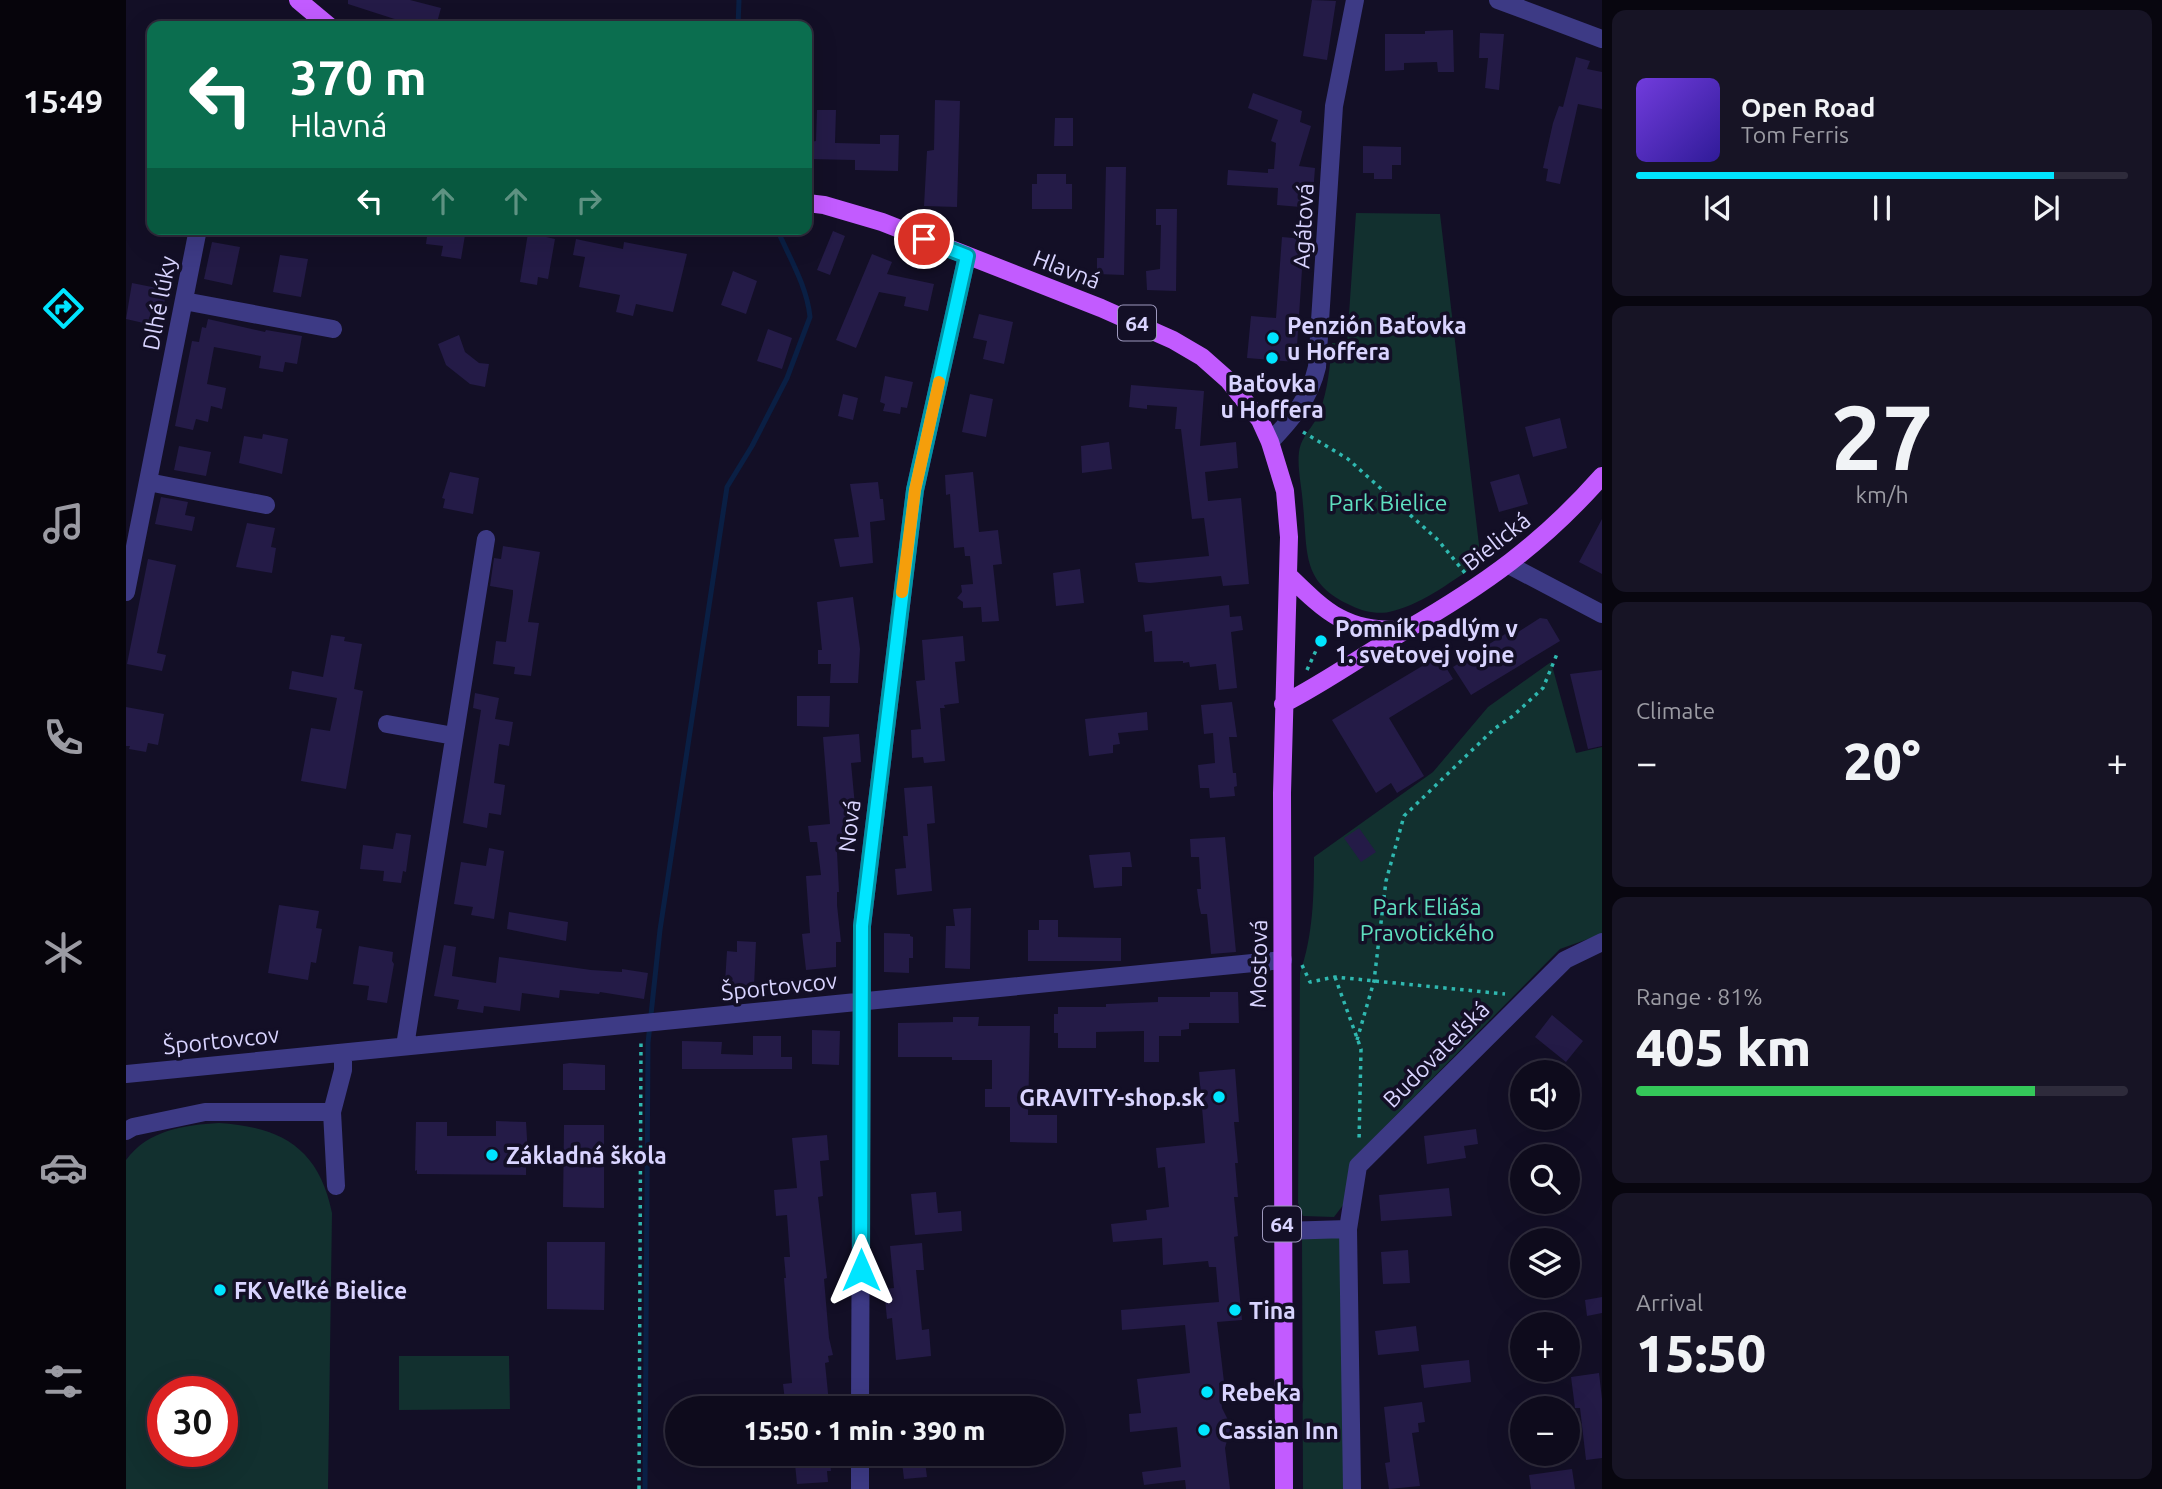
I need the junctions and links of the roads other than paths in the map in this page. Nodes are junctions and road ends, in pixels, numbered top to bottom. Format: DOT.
graph roads {
  1 [pos="298,0"];
  2 [pos="1498,0"];
  3 [pos="1358,2"];
  4 [pos="322,21"];
  5 [pos="1602,39"];
  6 [pos="812,204"];
  7 [pos="197,235"];
  8 [pos="967,256"];
  9 [pos="184,301"];
  10 [pos="333,329"];
  11 [pos="1270,442"];
  12 [pos="1602,476"];
  13 [pos="148,482"];
  14 [pos="266,505"];
  15 [pos="486,539"];
  16 [pos="1509,565"];
  17 [pos="1288,575"];
  18 [pos="126,592"];
  19 [pos="1602,614"];
  20 [pos="1407,630"];
  21 [pos="1283,704"];
  22 [pos="387,724"];
  23 [pos="454,736"];
  24 [pos="1602,942"];
  25 [pos="1283,960"];
  26 [pos="861,1002"];
  27 [pos="405,1046"];
  28 [pos="343,1053"];
  29 [pos="126,1074"];
  30 [pos="332,1112"];
  31 [pos="126,1130"];
  32 [pos="336,1186"];
  33 [pos="1348,1229"];
  34 [pos="1282,1231"];
  35 [pos="860,1396"];
  36 [pos="860,1466"];
  37 [pos="860,1489"];
  38 [pos="1284,1489"];
  39 [pos="1352,1489"];
  1 -- 4 [label="main road"];
  2 -- 5 [label="street"];
  3 -- 11 [label="street, Agátová"];
  6 -- 8 [label="main road, Hlavná / 64"];
  7 -- 9 [label="street, Dlhé lúky"];
  8 -- 11 [label="main road, Hlavná / 64"];
  8 -- 26 [label="street, Nová"];
  9 -- 10 [label="street"];
  9 -- 13 [label="street, Dlhé lúky"];
  11 -- 17 [label="main road, Mostová / 64"];
  12 -- 16 [label="main road, Bielická"];
  13 -- 14 [label="street"];
  13 -- 18 [label="street, Dlhé lúky"];
  15 -- 23 [label="street"];
  16 -- 19 [label="street"];
  16 -- 20 [label="main road, Bielická"];
  17 -- 20 [label="main road, Bielická"];
  17 -- 21 [label="main road, Mostová / 64"];
  20 -- 21 [label="main road, Bielická"];
  21 -- 25 [label="main road, Mostová / 64"];
  22 -- 23 [label="street"];
  23 -- 27 [label="street"];
  24 -- 33 [label="street, Budovateľská"];
  25 -- 26 [label="street, Športovcov"];
  25 -- 34 [label="main road, Mostová / 64"];
  26 -- 27 [label="street, Športovcov"];
  26 -- 35 [label="street, Nová"];
  27 -- 28 [label="street, Športovcov"];
  28 -- 29 [label="street, Športovcov"];
  28 -- 30 [label="street"];
  30 -- 31 [label="street"];
  30 -- 32 [label="street"];
  33 -- 34 [label="street"];
  33 -- 39 [label="street"];
  34 -- 38 [label="main road, Mostová / 64"];
  36 -- 37 [label="street"];
}
